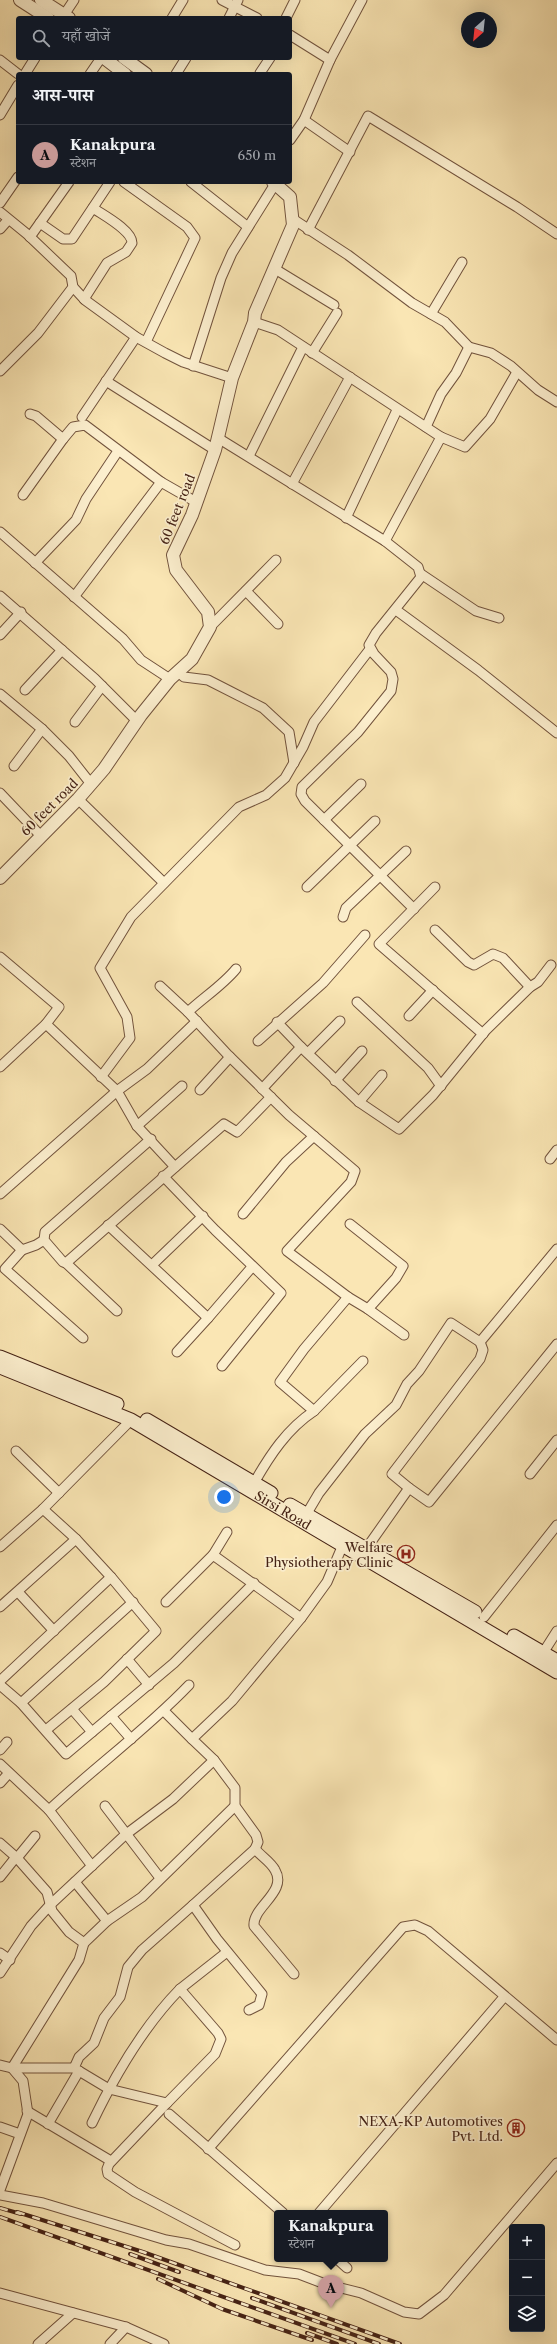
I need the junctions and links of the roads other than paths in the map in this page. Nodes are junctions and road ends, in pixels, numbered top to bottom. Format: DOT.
graph roads {
  1 [pos="20,0"];
  2 [pos="41,0"];
  3 [pos="74,0"];
  4 [pos="183,0"];
  5 [pos="222,0"];
  6 [pos="295,0"];
  7 [pos="362,0"];
  8 [pos="237,3"];
  9 [pos="45,16"];
  10 [pos="64,16"];
  11 [pos="66,16"];
  12 [pos="173,16"];
  13 [pos="230,16"];
  14 [pos="254,16"];
  15 [pos="287,16"];
  16 [pos="292,37"];
  17 [pos="0,60"];
  18 [pos="34,60"];
  19 [pos="100,60"];
  20 [pos="105,60"];
  21 [pos="127,60"];
  22 [pos="185,60"];
  23 [pos="269,60"];
  24 [pos="330,60"];
  25 [pos="16,72"];
  26 [pos="26,72"];
  27 [pos="92,72"];
  28 [pos="122,72"];
  29 [pos="143,72"];
  30 [pos="177,72"];
  31 [pos="261,72"];
  32 [pos="16,88"];
  33 [pos="0,115"];
  34 [pos="304,120"];
  35 [pos="292,137"];
  36 [pos="350,152"];
  37 [pos="16,180"];
  38 [pos="68,184"];
  39 [pos="109,184"];
  40 [pos="127,184"];
  41 [pos="193,184"];
  42 [pos="273,184"];
  43 [pos="275,184"];
  44 [pos="0,203"];
  45 [pos="93,208"];
  46 [pos="0,212"];
  47 [pos="293,219"];
  48 [pos="8,220"];
  49 [pos="40,223"];
  50 [pos="248,227"];
  51 [pos="0,229"];
  52 [pos="308,230"];
  53 [pos="557,234"];
  54 [pos="30,237"];
  55 [pos="462,262"];
  56 [pos="275,269"];
  57 [pos="73,287"];
  58 [pos="84,299"];
  59 [pos="431,314"];
  60 [pos="254,322"];
  61 [pos="136,337"];
  62 [pos="146,342"];
  63 [pos="303,347"];
  64 [pos="469,347"];
  65 [pos="312,353"];
  66 [pos="193,366"];
  67 [pos="0,372"];
  68 [pos="517,372"];
  69 [pos="350,376"];
  70 [pos="232,378"];
  71 [pos="106,381"];
  72 [pos="557,402"];
  73 [pos="397,410"];
  74 [pos="30,414"];
  75 [pos="82,417"];
  76 [pos="426,427"];
  77 [pos="218,438"];
  78 [pos="441,438"];
  79 [pos="63,439"];
  80 [pos="215,450"];
  81 [pos="118,451"];
  82 [pos="249,456"];
  83 [pos="161,482"];
  84 [pos="292,484"];
  85 [pos="23,495"];
  86 [pos="196,502"];
  87 [pos="346,518"];
  88 [pos="0,532"];
  89 [pos="385,541"];
  90 [pos="276,560"];
  91 [pos="35,563"];
  92 [pos="421,574"];
  93 [pos="246,591"];
  94 [pos="0,596"];
  95 [pos="74,597"];
  96 [pos="396,610"];
  97 [pos="21,612"];
  98 [pos="499,618"];
  99 [pos="278,624"];
  100 [pos="210,627"];
  101 [pos="0,634"];
  102 [pos="370,649"];
  103 [pos="62,650"];
  104 [pos="174,676"];
  105 [pos="102,686"];
  106 [pos="26,690"];
  107 [pos="2,700"];
  108 [pos="137,721"];
  109 [pos="75,722"];
  110 [pos="42,729"];
  111 [pos="557,733"];
  112 [pos="294,763"];
  113 [pos="14,766"];
  114 [pos="91,784"];
  115 [pos="362,784"];
  116 [pos="0,794"];
  117 [pos="78,799"];
  118 [pos="324,820"];
  119 [pos="375,821"];
  120 [pos="40,835"];
  121 [pos="350,846"];
  122 [pos="406,851"];
  123 [pos="380,876"];
  124 [pos="0,878"];
  125 [pos="164,883"];
  126 [pos="307,887"];
  127 [pos="435,887"];
  128 [pos="414,909"];
  129 [pos="343,917"];
  130 [pos="435,930"];
  131 [pos="364,935"];
  132 [pos="0,957"];
  133 [pos="551,965"];
  134 [pos="236,969"];
  135 [pos="160,986"];
  136 [pos="530,987"];
  137 [pos="433,990"];
  138 [pos="357,1002"];
  139 [pos="188,1012"];
  140 [pos="409,1016"];
  141 [pos="197,1021"];
  142 [pos="340,1021"];
  143 [pos="277,1022"];
  144 [pos="46,1024"];
  145 [pos="483,1034"];
  146 [pos="258,1041"];
  147 [pos="301,1047"];
  148 [pos="362,1051"];
  149 [pos="308,1053"];
  150 [pos="230,1058"];
  151 [pos="0,1067"];
  152 [pos="382,1075"];
  153 [pos="101,1077"];
  154 [pos="335,1080"];
  155 [pos="182,1086"];
  156 [pos="441,1086"];
  157 [pos="262,1089"];
  158 [pos="200,1090"];
  159 [pos="117,1091"];
  160 [pos="271,1097"];
  161 [pos="359,1102"];
  162 [pos="137,1126"];
  163 [pos="314,1136"];
  164 [pos="151,1139"];
  165 [pos="557,1150"];
  166 [pos="550,1159"];
  167 [pos="175,1167"];
  168 [pos="163,1176"];
  169 [pos="0,1194"];
  170 [pos="243,1214"];
  171 [pos="203,1216"];
  172 [pos="350,1224"];
  173 [pos="108,1225"];
  174 [pos="0,1229"];
  175 [pos="44,1240"];
  176 [pos="557,1249"];
  177 [pos="22,1250"];
  178 [pos="66,1263"];
  179 [pos="152,1265"];
  180 [pos="252,1267"];
  181 [pos="348,1297"];
  182 [pos="368,1309"];
  183 [pos="117,1311"];
  184 [pos="208,1318"];
  185 [pos="404,1335"];
  186 [pos="83,1338"];
  187 [pos="480,1342"];
  188 [pos="557,1344"];
  189 [pos="177,1352"];
  190 [pos="0,1357"];
  191 [pos="363,1361"];
  192 [pos="222,1366"];
  193 [pos="0,1367"];
  194 [pos="314,1412"];
  195 [pos="131,1420"];
  196 [pos="557,1440"];
  197 [pos="16,1451"];
  198 [pos="530,1474"];
  199 [pos="254,1483"];
  200 [pos="409,1488"];
  201 [pos="59,1493"];
  202 [pos="43,1509"];
  203 [pos="306,1514"];
  204 [pos="557,1525"];
  205 [pos="227,1532"];
  206 [pos="76,1539"];
  207 [pos="0,1547"];
  208 [pos="342,1547"];
  209 [pos="366,1549"];
  210 [pos="212,1555"];
  211 [pos="111,1577"];
  212 [pos="254,1584"];
  213 [pos="18,1592"];
  214 [pos="133,1602"];
  215 [pos="166,1602"];
  216 [pos="0,1607"];
  217 [pos="484,1617"];
  218 [pos="301,1618"];
  219 [pos="54,1631"];
  220 [pos="557,1631"];
  221 [pos="543,1653"];
  222 [pos="127,1659"];
  223 [pos="557,1661"];
  224 [pos="557,1672"];
  225 [pos="0,1681"];
  226 [pos="0,1685"];
  227 [pos="149,1685"];
  228 [pos="189,1685"];
  229 [pos="21,1703"];
  230 [pos="72,1709"];
  231 [pos="164,1711"];
  232 [pos="111,1716"];
  233 [pos="46,1730"];
  234 [pos="92,1732"];
  235 [pos="131,1739"];
  236 [pos="192,1739"];
  237 [pos="7,1742"];
  238 [pos="0,1750"];
  239 [pos="214,1760"];
  240 [pos="0,1764"];
  241 [pos="9,1773"];
  242 [pos="0,1783"];
  243 [pos="105,1806"];
  244 [pos="235,1806"];
  245 [pos="49,1810"];
  246 [pos="125,1835"];
  247 [pos="35,1836"];
  248 [pos="0,1843"];
  249 [pos="255,1849"];
  250 [pos="16,1857"];
  251 [pos="92,1866"];
  252 [pos="0,1878"];
  253 [pos="160,1878"];
  254 [pos="75,1882"];
  255 [pos="50,1905"];
  256 [pos="193,1905"];
  257 [pos="107,1922"];
  258 [pos="84,1943"];
  259 [pos="227,1952"];
  260 [pos="0,1953"];
  261 [pos="10,1960"];
  262 [pos="0,1973"];
  263 [pos="294,1974"];
  264 [pos="180,1989"];
  265 [pos="504,1997"];
  266 [pos="249,2010"];
  267 [pos="557,2040"];
  268 [pos="0,2066"];
  269 [pos="12,2068"];
  270 [pos="76,2070"];
  271 [pos="109,2089"];
  272 [pos="167,2103"];
  273 [pos="27,2111"];
  274 [pos="169,2114"];
  275 [pos="92,2123"];
  276 [pos="48,2124"];
  277 [pos="0,2127"];
  278 [pos="20,2134"];
  279 [pos="208,2149"];
  280 [pos="111,2161"];
  281 [pos="557,2163"];
  282 [pos="0,2190"];
  283 [pos="0,2195"];
  284 [pos="279,2210"];
  285 [pos="322,2210"];
  286 [pos="235,2245"];
  287 [pos="340,2262"];
  288 [pos="347,2268"];
  289 [pos="0,2293"];
  290 [pos="73,2313"];
  291 [pos="126,2327"];
  292 [pos="38,2344"];
  293 [pos="110,2344"];
  294 [pos="164,2344"];
  1 -- 9 [label="street"];
  2 -- 10 [label="street"];
  3 -- 11 [label="street"];
  4 -- 12 [label="street"];
  5 -- 8 [label="street"];
  6 -- 15 [label="street"];
  7 -- 24 [label="street"];
  8 -- 13 [label="street"];
  8 -- 14 [label="street"];
  16 -- 24 [label="street"];
  17 -- 25 [label="street"];
  18 -- 26 [label="street"];
  19 -- 27 [label="street"];
  20 -- 28 [label="street"];
  21 -- 29 [label="street"];
  22 -- 30 [label="street"];
  23 -- 31 [label="street"];
  24 -- 34 [label="street"];
  32 -- 33 [label="street"];
  34 -- 35 [label="street"];
  34 -- 36 [label="street"];
  36 -- 52 [label="street"];
  36 -- 53 [label="street"];
  37 -- 44 [label="street"];
  38 -- 49 [label="street"];
  39 -- 45 [label="street"];
  40 -- 62 [label="street"];
  41 -- 50 [label="street"];
  42 -- 50 [label="street"];
  43 -- 47 [label="street, 60 feet road"];
  45 -- 49 [label="street"];
  45 -- 58 [label="street"];
  46 -- 48 [label="street"];
  47 -- 52 [label="street"];
  47 -- 56 [label="street, 60 feet road"];
  48 -- 51 [label="street"];
  48 -- 54 [label="street"];
  49 -- 54 [label="street"];
  50 -- 66 [label="street"];
  52 -- 59 [label="street"];
  54 -- 57 [label="street"];
  55 -- 59 [label="street"];
  56 -- 60 [label="street, 60 feet road"];
  56 -- 65 [label="street"];
  57 -- 58 [label="street"];
  57 -- 67 [label="street"];
  58 -- 61 [label="street"];
  59 -- 64 [label="street"];
  60 -- 63 [label="street"];
  60 -- 70 [label="street, 60 feet road"];
  61 -- 62 [label="street"];
  61 -- 71 [label="street"];
  62 -- 66 [label="street"];
  63 -- 65 [label="street"];
  63 -- 82 [label="street"];
  64 -- 68 [label="street"];
  64 -- 76 [label="street"];
  65 -- 69 [label="street"];
  66 -- 70 [label="street"];
  68 -- 72 [label="street"];
  68 -- 78 [label="street"];
  69 -- 73 [label="street"];
  69 -- 84 [label="street"];
  70 -- 77 [label="street, 60 feet road"];
  71 -- 75 [label="street"];
  71 -- 80 [label="street"];
  73 -- 76 [label="street"];
  73 -- 87 [label="street"];
  74 -- 79 [label="street"];
  76 -- 78 [label="street"];
  77 -- 80 [label="street, 60 feet road"];
  77 -- 82 [label="street"];
  78 -- 89 [label="street"];
  79 -- 81 [label="street"];
  79 -- 85 [label="street"];
  80 -- 86 [label="street, 60 feet road"];
  81 -- 83 [label="street"];
  81 -- 91 [label="street"];
  82 -- 84 [label="street"];
  83 -- 86 [label="street"];
  83 -- 95 [label="street"];
  84 -- 87 [label="street"];
  86 -- 100 [label="street, 60 feet road"];
  87 -- 89 [label="street"];
  88 -- 91 [label="street"];
  89 -- 92 [label="street"];
  90 -- 93 [label="street"];
  91 -- 95 [label="street"];
  92 -- 96 [label="street"];
  92 -- 98 [label="street"];
  93 -- 99 [label="street"];
  93 -- 100 [label="street"];
  94 -- 97 [label="street"];
  95 -- 104 [label="street"];
  96 -- 102 [label="street"];
  96 -- 111 [label="street"];
  97 -- 101 [label="street"];
  97 -- 103 [label="street"];
  100 -- 104 [label="street, 60 feet road"];
  102 -- 112 [label="street"];
  102 -- 118 [label="street"];
  103 -- 105 [label="street"];
  103 -- 106 [label="street"];
  104 -- 108 [label="street, 60 feet road"];
  104 -- 112 [label="street"];
  105 -- 108 [label="street"];
  105 -- 109 [label="street"];
  107 -- 110 [label="street"];
  108 -- 114 [label="street, 60 feet road"];
  110 -- 113 [label="street"];
  110 -- 114 [label="street"];
  112 -- 125 [label="street"];
  114 -- 117 [label="street, 60 feet road"];
  115 -- 118 [label="street"];
  116 -- 120 [label="street"];
  117 -- 120 [label="street, 60 feet road"];
  117 -- 125 [label="street"];
  118 -- 121 [label="street"];
  119 -- 121 [label="street"];
  120 -- 124 [label="street, 60 feet road"];
  121 -- 123 [label="street"];
  121 -- 126 [label="street"];
  122 -- 123 [label="street"];
  123 -- 128 [label="street"];
  123 -- 129 [label="street"];
  125 -- 153 [label="street"];
  127 -- 128 [label="street"];
  128 -- 137 [label="street"];
  130 -- 136 [label="street"];
  131 -- 143 [label="street"];
  132 -- 144 [label="street"];
  133 -- 136 [label="street"];
  134 -- 139 [label="street"];
  135 -- 139 [label="street"];
  136 -- 145 [label="street"];
  137 -- 140 [label="street"];
  137 -- 145 [label="street"];
  138 -- 156 [label="street"];
  139 -- 141 [label="street"];
  141 -- 150 [label="street"];
  141 -- 159 [label="street"];
  142 -- 149 [label="street"];
  143 -- 146 [label="street"];
  143 -- 147 [label="street"];
  144 -- 151 [label="street"];
  144 -- 153 [label="street"];
  145 -- 156 [label="street"];
  147 -- 149 [label="street"];
  147 -- 157 [label="street"];
  148 -- 154 [label="street"];
  149 -- 154 [label="street"];
  150 -- 157 [label="street"];
  150 -- 158 [label="street"];
  152 -- 161 [label="street"];
  153 -- 159 [label="street"];
  154 -- 161 [label="street"];
  155 -- 162 [label="street"];
  156 -- 161 [label="street"];
  157 -- 160 [label="street"];
  159 -- 162 [label="street"];
  159 -- 169 [label="street"];
  160 -- 163 [label="street"];
  160 -- 167 [label="street"];
  162 -- 164 [label="street"];
  163 -- 170 [label="street"];
  163 -- 181 [label="street"];
  164 -- 167 [label="street"];
  164 -- 175 [label="street"];
  165 -- 166 [label="street"];
  167 -- 168 [label="street"];
  168 -- 171 [label="street"];
  168 -- 173 [label="street"];
  171 -- 179 [label="street"];
  171 -- 180 [label="street"];
  172 -- 182 [label="street"];
  173 -- 178 [label="street"];
  173 -- 179 [label="street"];
  174 -- 177 [label="street"];
  175 -- 177 [label="street"];
  175 -- 178 [label="street"];
  176 -- 187 [label="street"];
  177 -- 186 [label="street"];
  178 -- 183 [label="street"];
  179 -- 184 [label="street"];
  180 -- 184 [label="street"];
  180 -- 192 [label="street"];
  181 -- 182 [label="street"];
  181 -- 194 [label="street"];
  182 -- 185 [label="street"];
  184 -- 189 [label="street"];
  187 -- 200 [label="street"];
  187 -- 203 [label="street"];
  188 -- 200 [label="street"];
  190 -- 199 [label="main road, Sirsi Road"];
  191 -- 194 [label="street"];
  193 -- 195 [label="main road, Sirsi Road"];
  194 -- 199 [label="street"];
  195 -- 201 [label="street"];
  195 -- 208 [label="main road, Sirsi Road"];
  196 -- 198 [label="street"];
  197 -- 201 [label="street"];
  199 -- 203 [label="main road, Sirsi Road"];
  200 -- 209 [label="street"];
  201 -- 202 [label="street"];
  202 -- 206 [label="street"];
  202 -- 207 [label="street"];
  203 -- 209 [label="main road, Sirsi Road"];
  204 -- 217 [label="street"];
  205 -- 210 [label="street"];
  206 -- 211 [label="street"];
  206 -- 213 [label="street"];
  208 -- 218 [label="street"];
  208 -- 224 [label="main road, Sirsi Road"];
  209 -- 217 [label="main road, Sirsi Road"];
  210 -- 212 [label="street"];
  210 -- 215 [label="street"];
  211 -- 214 [label="street"];
  211 -- 219 [label="street"];
  212 -- 218 [label="street"];
  212 -- 227 [label="street"];
  213 -- 216 [label="street"];
  213 -- 219 [label="street"];
  214 -- 222 [label="street"];
  214 -- 229 [label="street"];
  217 -- 221 [label="main road, Sirsi Road"];
  218 -- 236 [label="street"];
  219 -- 225 [label="street"];
  220 -- 221 [label="street"];
  221 -- 223 [label="main road, Sirsi Road"];
  222 -- 227 [label="street"];
  222 -- 230 [label="street"];
  226 -- 229 [label="street"];
  227 -- 232 [label="street"];
  228 -- 231 [label="street"];
  229 -- 233 [label="street"];
  230 -- 233 [label="street"];
  230 -- 234 [label="street"];
  231 -- 235 [label="street"];
  231 -- 236 [label="street"];
  232 -- 234 [label="street"];
  232 -- 235 [label="street"];
  233 -- 234 [label="street"];
  235 -- 245 [label="street"];
  236 -- 239 [label="street"];
  237 -- 238 [label="street"];
  239 -- 244 [label="street"];
  239 -- 246 [label="street"];
  240 -- 241 [label="street"];
  241 -- 242 [label="street"];
  241 -- 245 [label="street"];
  243 -- 246 [label="street"];
  244 -- 249 [label="street"];
  244 -- 253 [label="street"];
  245 -- 251 [label="street"];
  246 -- 251 [label="street"];
  246 -- 253 [label="street"];
  247 -- 250 [label="street"];
  248 -- 250 [label="street"];
  249 -- 256 [label="street"];
  249 -- 263 [label="street"];
  250 -- 252 [label="street"];
  250 -- 255 [label="street"];
  251 -- 254 [label="street"];
  253 -- 257 [label="street"];
  254 -- 255 [label="street"];
  254 -- 257 [label="street"];
  255 -- 258 [label="street"];
  255 -- 261 [label="street"];
  256 -- 259 [label="street"];
  256 -- 270 [label="street"];
  257 -- 258 [label="street"];
  258 -- 269 [label="street"];
  259 -- 264 [label="street"];
  259 -- 266 [label="street"];
  260 -- 261 [label="street"];
  261 -- 262 [label="street"];
  264 -- 271 [label="street"];
  264 -- 272 [label="street"];
  265 -- 267 [label="street"];
  265 -- 279 [label="street"];
  265 -- 285 [label="street"];
  268 -- 269 [label="street"];
  269 -- 270 [label="street"];
  269 -- 273 [label="street"];
  270 -- 271 [label="street"];
  270 -- 276 [label="street"];
  271 -- 272 [label="street"];
  271 -- 275 [label="street"];
  272 -- 280 [label="street"];
  273 -- 276 [label="street"];
  273 -- 278 [label="street"];
  274 -- 279 [label="street"];
  276 -- 280 [label="street"];
  277 -- 278 [label="street"];
  278 -- 282 [label="street"];
  279 -- 284 [label="street"];
  280 -- 286 [label="street"];
  281 -- 283 [label="street"];
  287 -- 288 [label="street"];
  289 -- 290 [label="street"];
  290 -- 291 [label="street"];
  290 -- 292 [label="street"];
  291 -- 293 [label="street"];
  291 -- 294 [label="street"];
}
